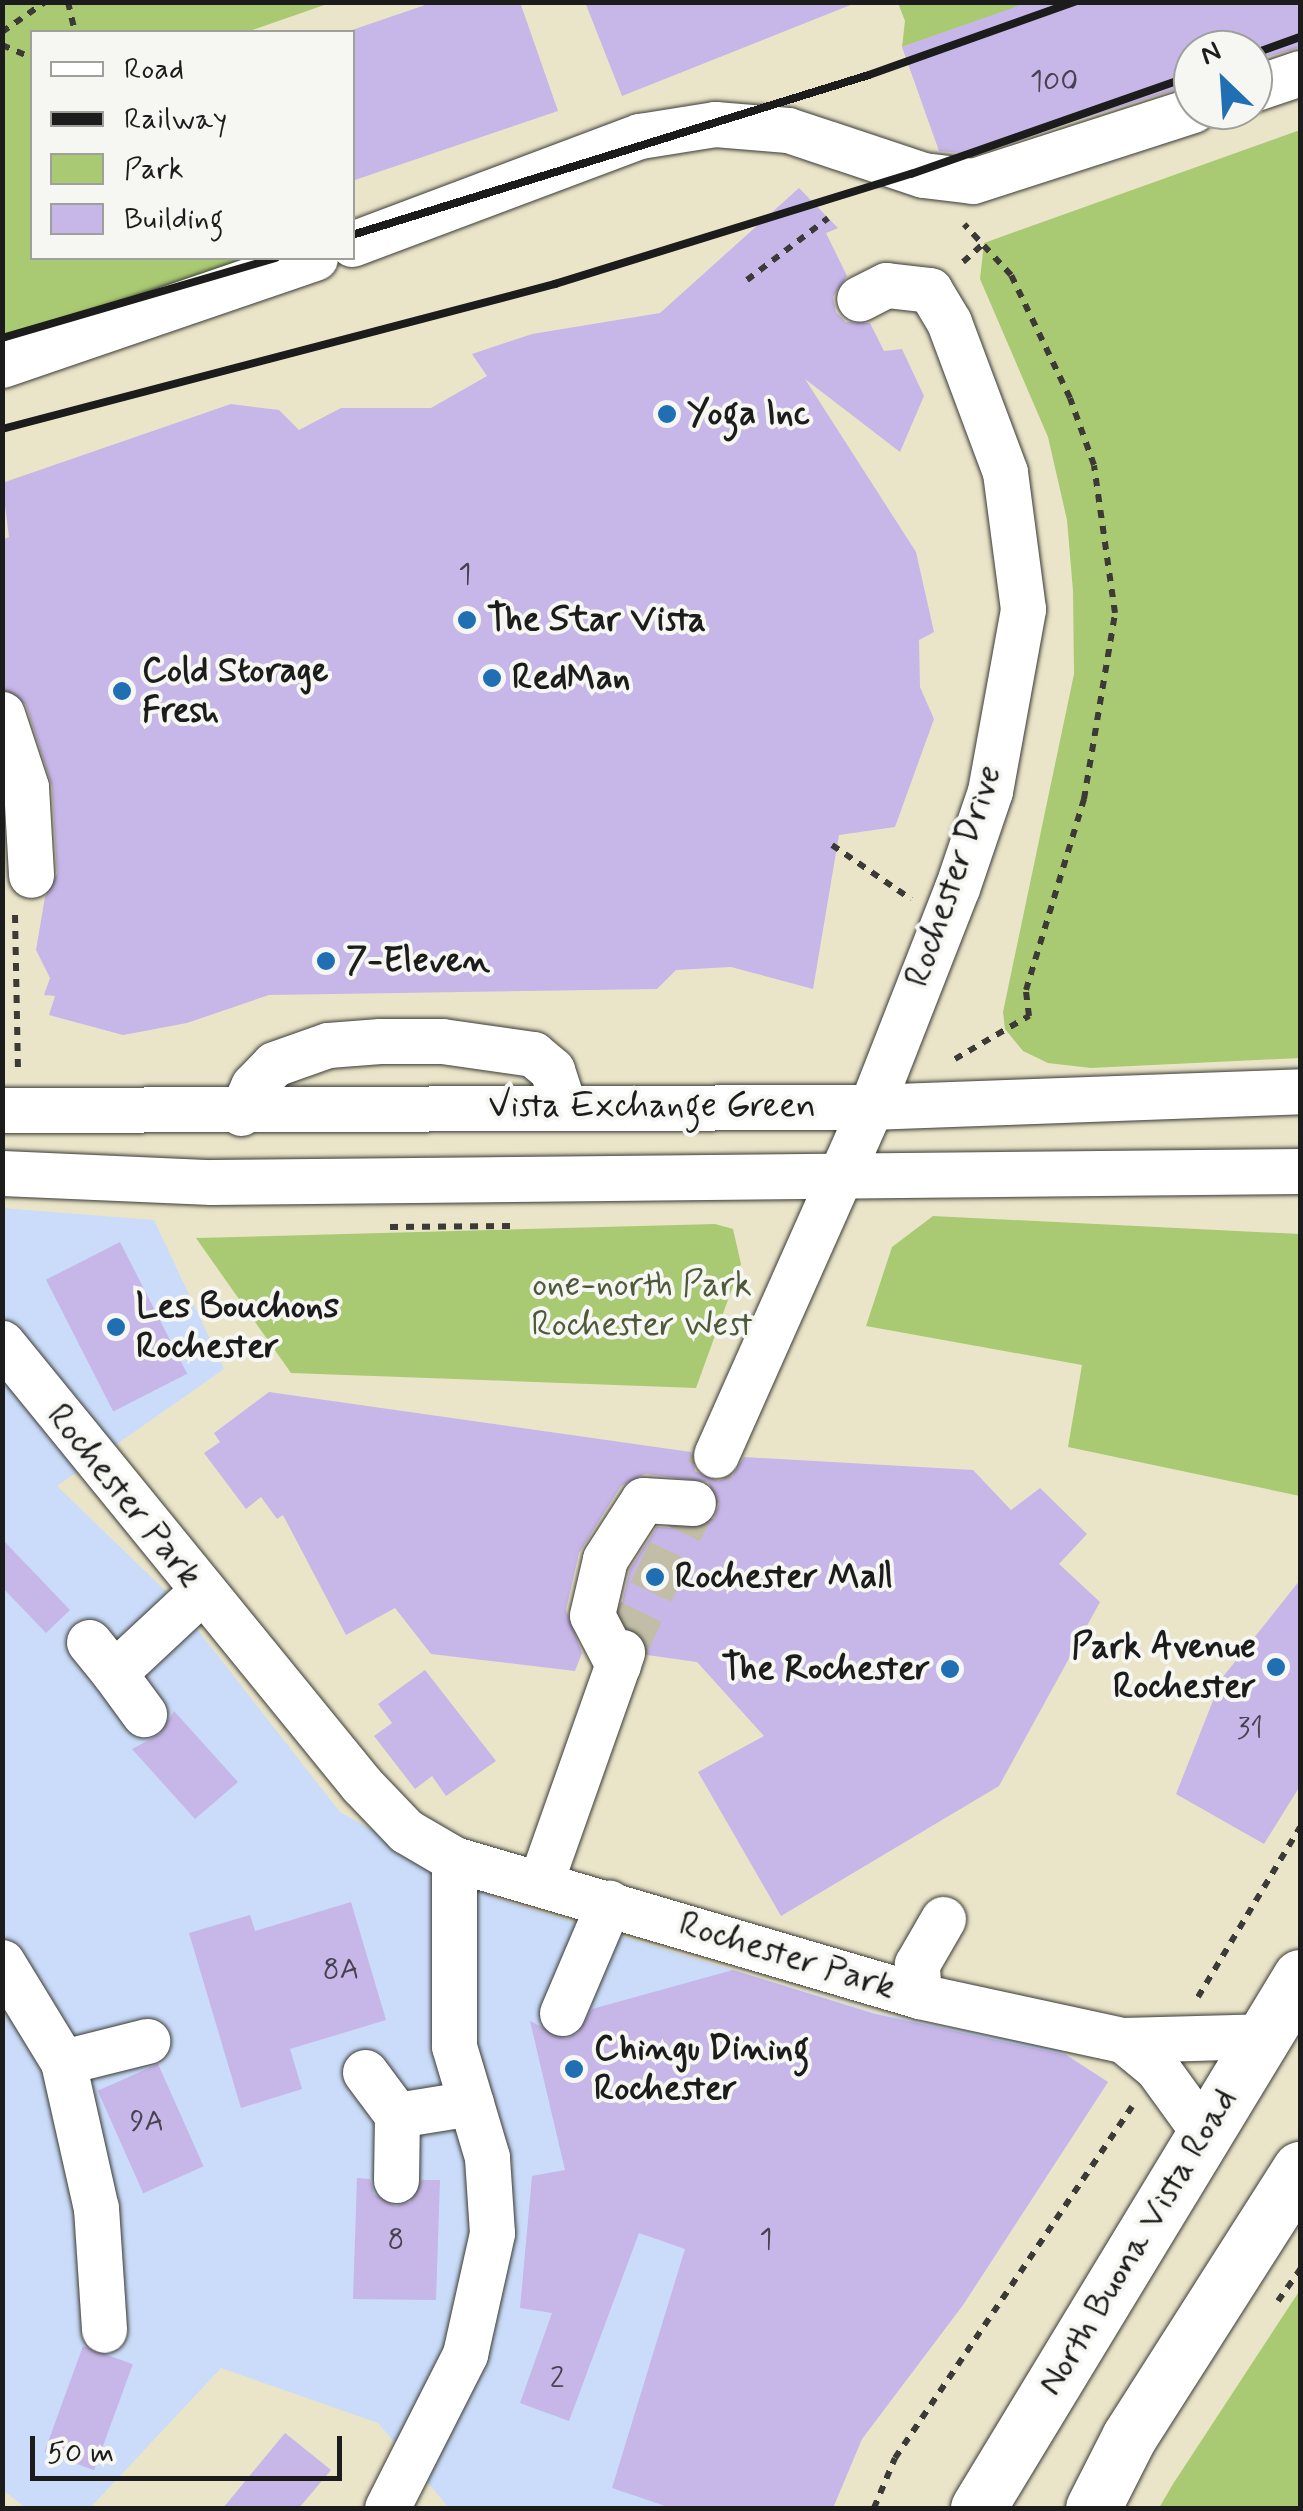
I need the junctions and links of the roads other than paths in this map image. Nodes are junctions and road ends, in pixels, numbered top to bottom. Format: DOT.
graph roads {
  1 [pos="1300,73"];
  2 [pos="1273,82"];
  3 [pos="1173,116"];
  4 [pos="355,243"];
  5 [pos="309,260"];
  6 [pos="859,299"];
  7 [pos="2,366"];
  8 [pos="2,714"];
  9 [pos="14,797"];
  10 [pos="23,875"];
  11 [pos="1300,1091"];
  12 [pos="11,1099"];
  13 [pos="563,1104"];
  14 [pos="871,1107"];
  15 [pos="241,1113"];
  16 [pos="1300,1171"];
  17 [pos="2,1173"];
  18 [pos="836,1174"];
  19 [pos="3,1344"];
  20 [pos="716,1455"];
  21 [pos="693,1503"];
  22 [pos="202,1590"];
  23 [pos="144,1714"];
  24 [pos="454,1859"];
  25 [pos="540,1882"];
  26 [pos="609,1902"];
  27 [pos="943,1919"];
  28 [pos="2,1962"];
  29 [pos="1300,1977"];
  30 [pos="918,1996"];
  31 [pos="562,2014"];
  32 [pos="1262,2036"];
  33 [pos="147,2040"];
  34 [pos="1122,2040"];
  35 [pos="63,2062"];
  36 [pos="365,2072"];
  37 [pos="471,2103"];
  38 [pos="397,2115"];
  39 [pos="1204,2133"];
  40 [pos="1300,2169"];
  41 [pos="396,2180"];
  42 [pos="104,2330"];
  43 [pos="387,2508"];
  44 [pos="978,2508"];
  45 [pos="1094,2508"];
  1 -- 2 [label="street"];
  3 -- 4 [label="street"];
  5 -- 7 [label="street"];
  6 -- 14 [label="street, Rochester Drive"];
  8 -- 9 [label="street"];
  9 -- 10 [label="street"];
  11 -- 14 [label="street, Vista Exchange Green"];
  12 -- 15 [label="street, Vista Exchange Green"];
  13 -- 14 [label="street, Vista Exchange Green"];
  13 -- 15 [label="street, Vista Exchange Green"];
  13 -- 15 [label="street"];
  14 -- 18 [label="street, Rochester Drive"];
  16 -- 18 [label="street, Vista Exchange Green"];
  17 -- 18 [label="street, Vista Exchange Green"];
  18 -- 20 [label="street, Rochester Drive"];
  19 -- 22 [label="street, Rochester Park"];
  21 -- 25 [label="street"];
  22 -- 23 [label="street"];
  22 -- 24 [label="street, Rochester Park"];
  24 -- 25 [label="street, Rochester Park"];
  24 -- 37 [label="street"];
  25 -- 26 [label="street, Rochester Park"];
  26 -- 30 [label="street, Rochester Park"];
  26 -- 31 [label="street"];
  27 -- 30 [label="street"];
  28 -- 35 [label="street"];
  29 -- 32 [label="main road, North Buona Vista Road"];
  30 -- 34 [label="street, Rochester Park"];
  32 -- 34 [label="street, Rochester Park"];
  32 -- 39 [label="main road, North Buona Vista Road"];
  33 -- 35 [label="street"];
  34 -- 39 [label="street, Rochester Park"];
  35 -- 42 [label="street"];
  36 -- 38 [label="street"];
  37 -- 38 [label="street"];
  37 -- 43 [label="street"];
  38 -- 41 [label="street"];
  39 -- 44 [label="main road, North Buona Vista Road"];
  40 -- 45 [label="main road"];
}
